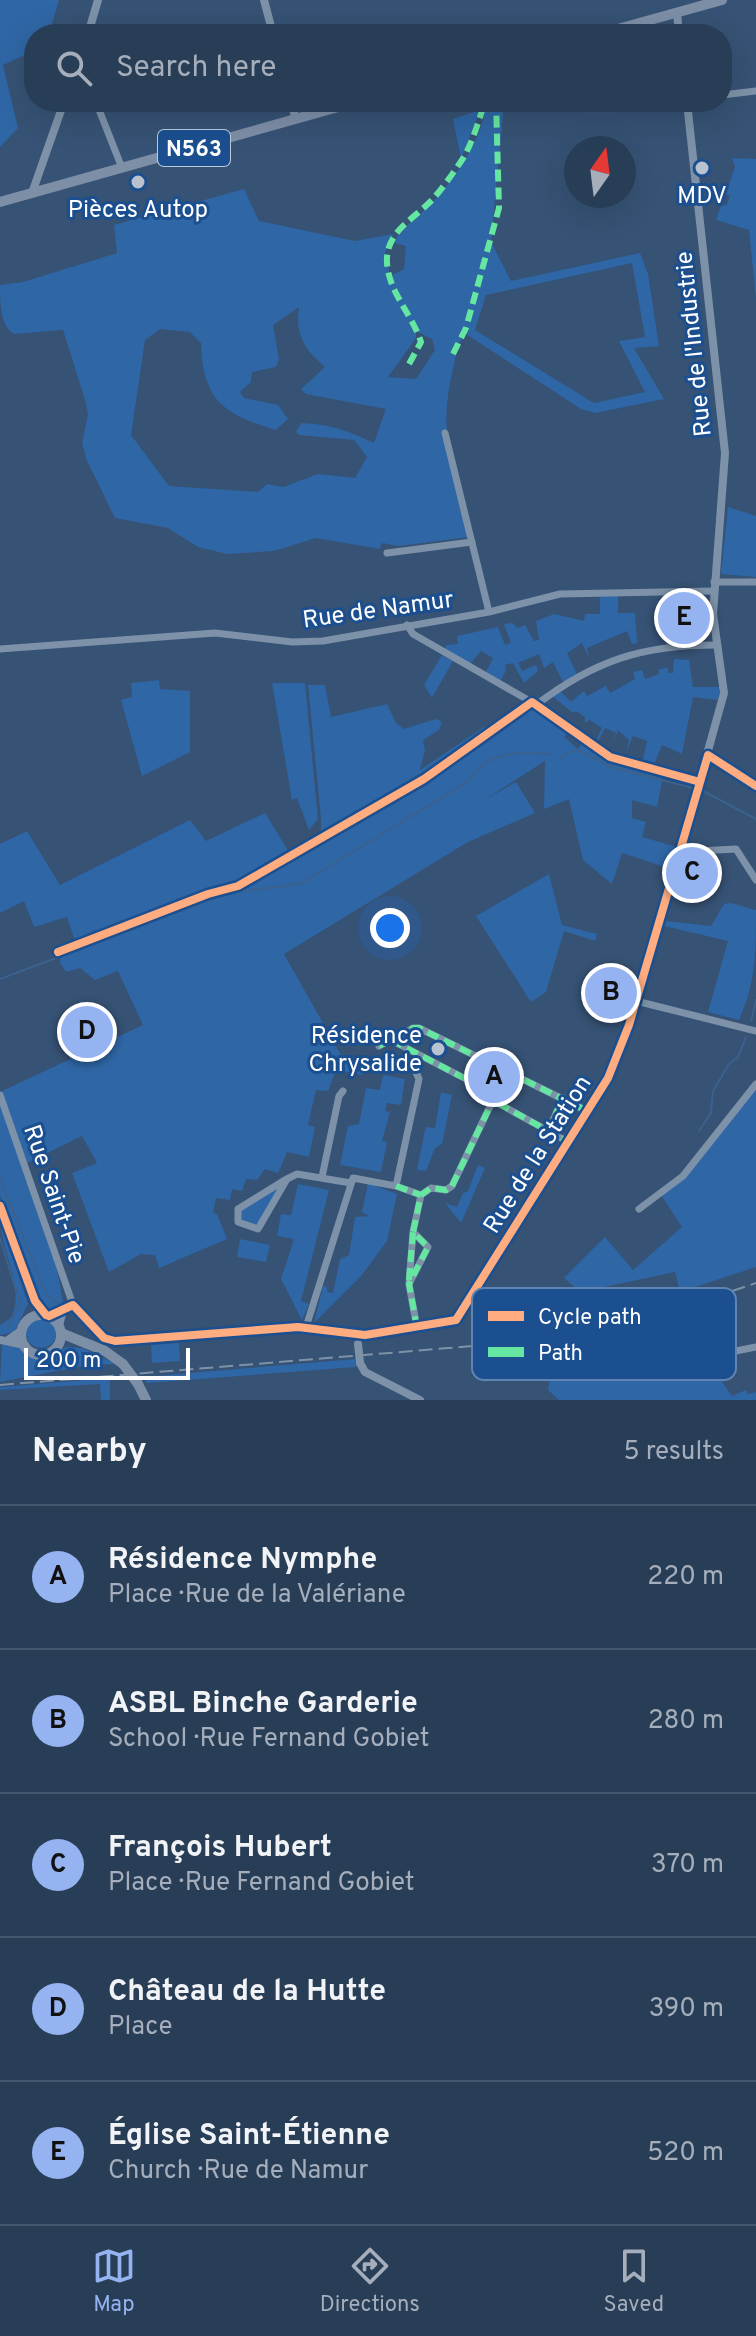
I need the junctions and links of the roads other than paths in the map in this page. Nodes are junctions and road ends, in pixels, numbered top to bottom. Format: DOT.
graph roads {
  1 [pos="98,0"];
  2 [pos="264,0"];
  3 [pos="722,0"];
  4 [pos="677,13"];
  5 [pos="91,24"];
  6 [pos="270,24"];
  7 [pos="637,24"];
  8 [pos="678,24"];
  9 [pos="756,91"];
  10 [pos="732,94"];
  11 [pos="60,112"];
  12 [pos="100,112"];
  13 [pos="294,112"];
  14 [pos="321,112"];
  15 [pos="688,112"];
  16 [pos="296,119"];
  17 [pos="122,168"];
  18 [pos="32,193"];
  19 [pos="0,202"];
  20 [pos="445,433"];
  21 [pos="472,542"];
  22 [pos="387,553"];
  23 [pos="756,582"];
  24 [pos="714,587"];
  25 [pos="489,612"];
  26 [pos="407,625"];
  27 [pos="716,645"];
  28 [pos="0,649"];
  29 [pos="534,704"];
  30 [pos="708,755"];
  31 [pos="700,782"];
  32 [pos="756,786"];
  33 [pos="680,852"];
  34 [pos="756,880"];
  35 [pos="636,1001"];
  36 [pos="756,1031"];
  37 [pos="391,1040"];
  38 [pos="379,1046"];
  39 [pos="416,1072"];
  40 [pos="756,1084"];
  41 [pos="343,1091"];
  42 [pos="0,1095"];
  43 [pos="563,1098"];
  44 [pos="493,1100"];
  45 [pos="589,1112"];
  46 [pos="548,1131"];
  47 [pos="570,1143"];
  48 [pos="322,1177"];
  49 [pos="287,1179"];
  50 [pos="351,1183"];
  51 [pos="396,1186"];
  52 [pos="421,1195"];
  53 [pos="0,1206"];
  54 [pos="639,1209"];
  55 [pos="413,1232"];
  56 [pos="409,1284"];
  57 [pos="477,1288"];
  58 [pos="31,1293"];
  59 [pos="472,1295"];
  60 [pos="73,1305"];
  61 [pos="63,1311"];
  62 [pos="48,1316"];
  63 [pos="30,1318"];
  64 [pos="306,1327"];
  65 [pos="417,1328"];
  66 [pos="60,1329"];
  67 [pos="22,1330"];
  68 [pos="358,1339"];
  69 [pos="3,1340"];
  70 [pos="85,1344"];
  71 [pos="25,1345"];
  72 [pos="57,1347"];
  73 [pos="756,1347"];
  74 [pos="736,1351"];
  75 [pos="146,1400"];
  76 [pos="420,1400"];
  1 -- 5 [label="street"];
  2 -- 6 [label="street"];
  3 -- 4 [label="main road"];
  4 -- 7 [label="main road"];
  4 -- 8 [label="street"];
  9 -- 10 [label="street"];
  11 -- 18 [label="street"];
  12 -- 17 [label="street"];
  13 -- 16 [label="street"];
  14 -- 16 [label="main road, N563"];
  15 -- 24 [label="street, Rue de l'Industrie"];
  16 -- 17 [label="main road, N563"];
  17 -- 18 [label="main road, N563"];
  18 -- 19 [label="main road, N563"];
  20 -- 21 [label="street"];
  21 -- 22 [label="street"];
  21 -- 25 [label="street"];
  23 -- 24 [label="street, Rue de Namur"];
  24 -- 25 [label="street, Rue de Namur"];
  24 -- 27 [label="street, Rue de l'Industrie"];
  25 -- 26 [label="street, Rue de Namur"];
  26 -- 28 [label="street, Rue de Namur"];
  26 -- 29 [label="street"];
  27 -- 29 [label="street"];
  27 -- 30 [label="street, Rue de l'Industrie"];
  29 -- 31 [label="street"];
  30 -- 31 [label="street, Rue de l'Industrie"];
  30 -- 32 [label="street"];
  31 -- 33 [label="street, Rue de la Station"];
  33 -- 34 [label="street"];
  33 -- 35 [label="street, Rue de la Station"];
  35 -- 36 [label="street"];
  35 -- 45 [label="street, Rue de la Station"];
  37 -- 38 [label="street"];
  37 -- 43 [label="street"];
  37 -- 44 [label="street"];
  39 -- 51 [label="street"];
  40 -- 54 [label="street"];
  41 -- 48 [label="street"];
  42 -- 60 [label="street, Rue Saint-Pie"];
  43 -- 45 [label="street"];
  43 -- 46 [label="street"];
  44 -- 46 [label="street"];
  44 -- 52 [label="street"];
  45 -- 47 [label="street, Rue de la Station"];
  46 -- 47 [label="street"];
  47 -- 57 [label="street, Rue de la Station"];
  48 -- 49 [label="street"];
  48 -- 50 [label="street"];
  49 -- 49 [label="street"];
  50 -- 51 [label="street"];
  50 -- 64 [label="street"];
  51 -- 52 [label="street"];
  52 -- 55 [label="street"];
  53 -- 58 [label="main road"];
  55 -- 56 [label="street"];
  55 -- 56 [label="street"];
  56 -- 65 [label="street"];
  58 -- 62 [label="main road"];
  58 -- 63 [label="main road"];
  59 -- 65 [label="street, Rue de la Station"];
  60 -- 61 [label="street"];
  60 -- 64 [label="street"];
  61 -- 62 [label="street"];
  61 -- 66 [label="street"];
  62 -- 63 [label="main road"];
  62 -- 66 [label="main road"];
  63 -- 67 [label="main road"];
  64 -- 68 [label="street"];
  65 -- 68 [label="street"];
  66 -- 70 [label="main road"];
  66 -- 72 [label="main road"];
  67 -- 69 [label="street"];
  67 -- 71 [label="main road"];
  68 -- 76 [label="street, bridge"];
  69 -- 71 [label="street"];
  70 -- 72 [label="main road"];
  70 -- 75 [label="main road, bridge"];
  71 -- 72 [label="main road"];
  73 -- 74 [label="street"];
}
